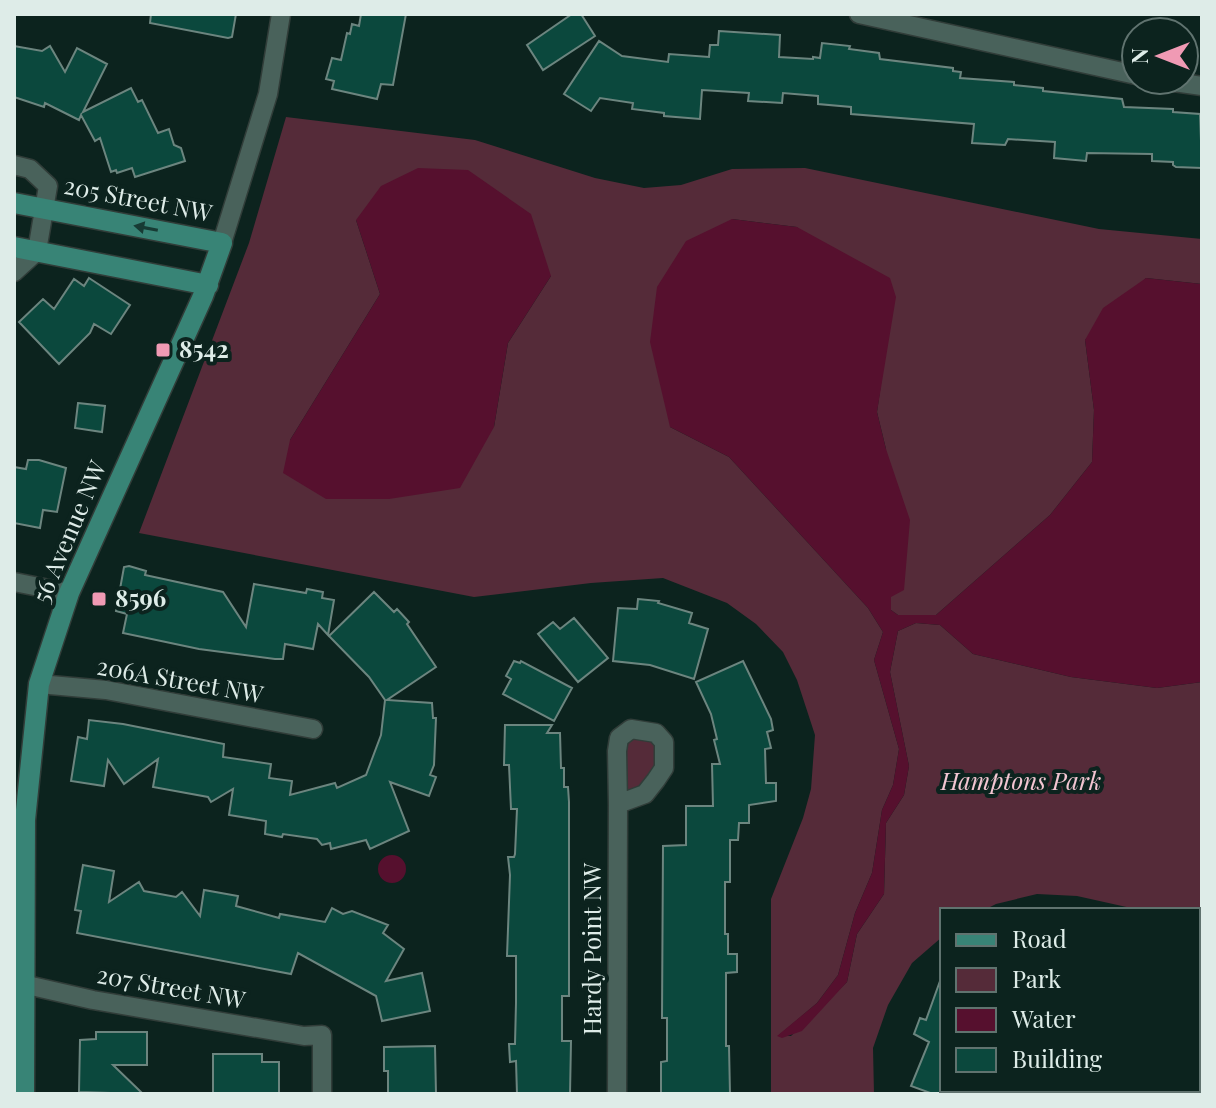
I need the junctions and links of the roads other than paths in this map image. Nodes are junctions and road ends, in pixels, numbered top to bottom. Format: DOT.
graph roads {
  1 [pos="281,14"];
  2 [pos="859,14"];
  3 [pos="1120,71"];
  4 [pos="14,165"];
  5 [pos="14,203"];
  6 [pos="44,209"];
  7 [pos="222,243"];
  8 [pos="14,247"];
  9 [pos="37,251"];
  10 [pos="14,272"];
  11 [pos="208,285"];
  12 [pos="14,582"];
  13 [pos="69,593"];
  14 [pos="39,684"];
  15 [pos="313,729"];
  16 [pos="618,804"];
  17 [pos="19,982"];
  18 [pos="24,1094"];
  19 [pos="322,1094"];
  20 [pos="617,1094"];
  1 -- 7 [label="street, 56 Avenue NW"];
  2 -- 3 [label="street"];
  4 -- 6 [label="street, 205 Street NW"];
  5 -- 6 [label="street, 205 Street NW"];
  7 -- 6 [label="street, 205 Street NW, one-way"];
  6 -- 9 [label="street, 205 Street NW"];
  7 -- 11 [label="street, 56 Avenue NW"];
  8 -- 9 [label="street"];
  9 -- 10 [label="street"];
  9 -- 11 [label="street"];
  11 -- 13 [label="street, 56 Avenue NW"];
  12 -- 13 [label="street"];
  13 -- 14 [label="street, 56 Avenue NW"];
  14 -- 15 [label="street, 206A Street NW"];
  14 -- 17 [label="street, 56 Avenue NW"];
  16 -- 20 [label="street, Hardy Point NW"];
  17 -- 18 [label="street, 56 Avenue NW"];
  17 -- 19 [label="street, 207 Street NW"];
}
